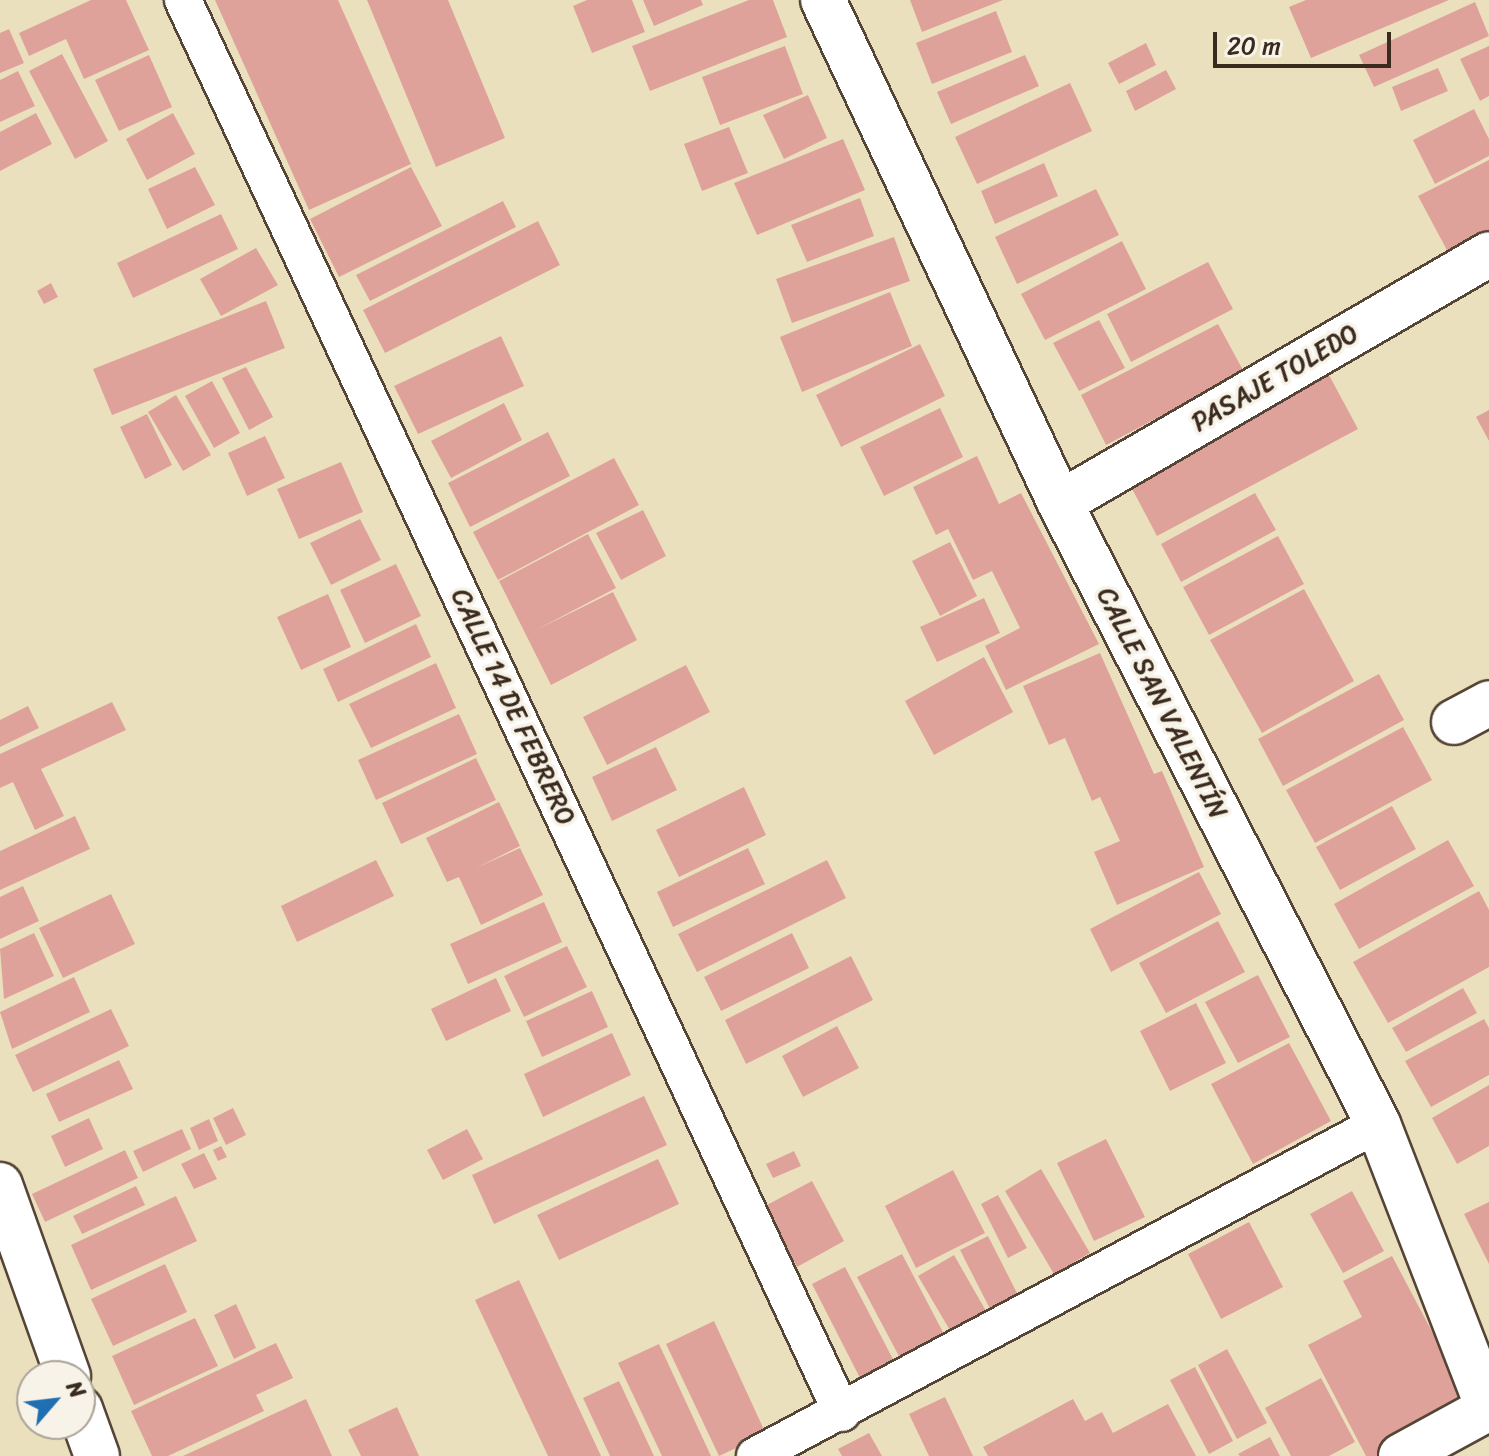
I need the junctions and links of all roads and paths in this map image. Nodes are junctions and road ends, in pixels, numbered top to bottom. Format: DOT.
graph roads {
  1 [pos="183,0"];
  2 [pos="823,0"];
  3 [pos="1489,254"];
  4 [pos="1060,503"];
  5 [pos="1378,1124"];
  6 [pos="0,1185"];
  7 [pos="62,1360"];
  8 [pos="1489,1409"];
  9 [pos="842,1413"];
  10 [pos="755,1456"];
  11 [pos="1401,1456"];
  1 -- 9 [label="lane, CALLE 14 DE FEBRERO"];
  2 -- 4 [label="street, CALLE SAN VALENTÍN"];
  3 -- 4 [label="street, PASAJE TOLEDO"];
  4 -- 5 [label="street, CALLE SAN VALENTÍN"];
  5 -- 8 [label="street, CALLE SAN VALENTÍN"];
  5 -- 9 [label="lane"];
  6 -- 7 [label="street"];
  8 -- 11 [label="street"];
  9 -- 10 [label="lane"];
}
